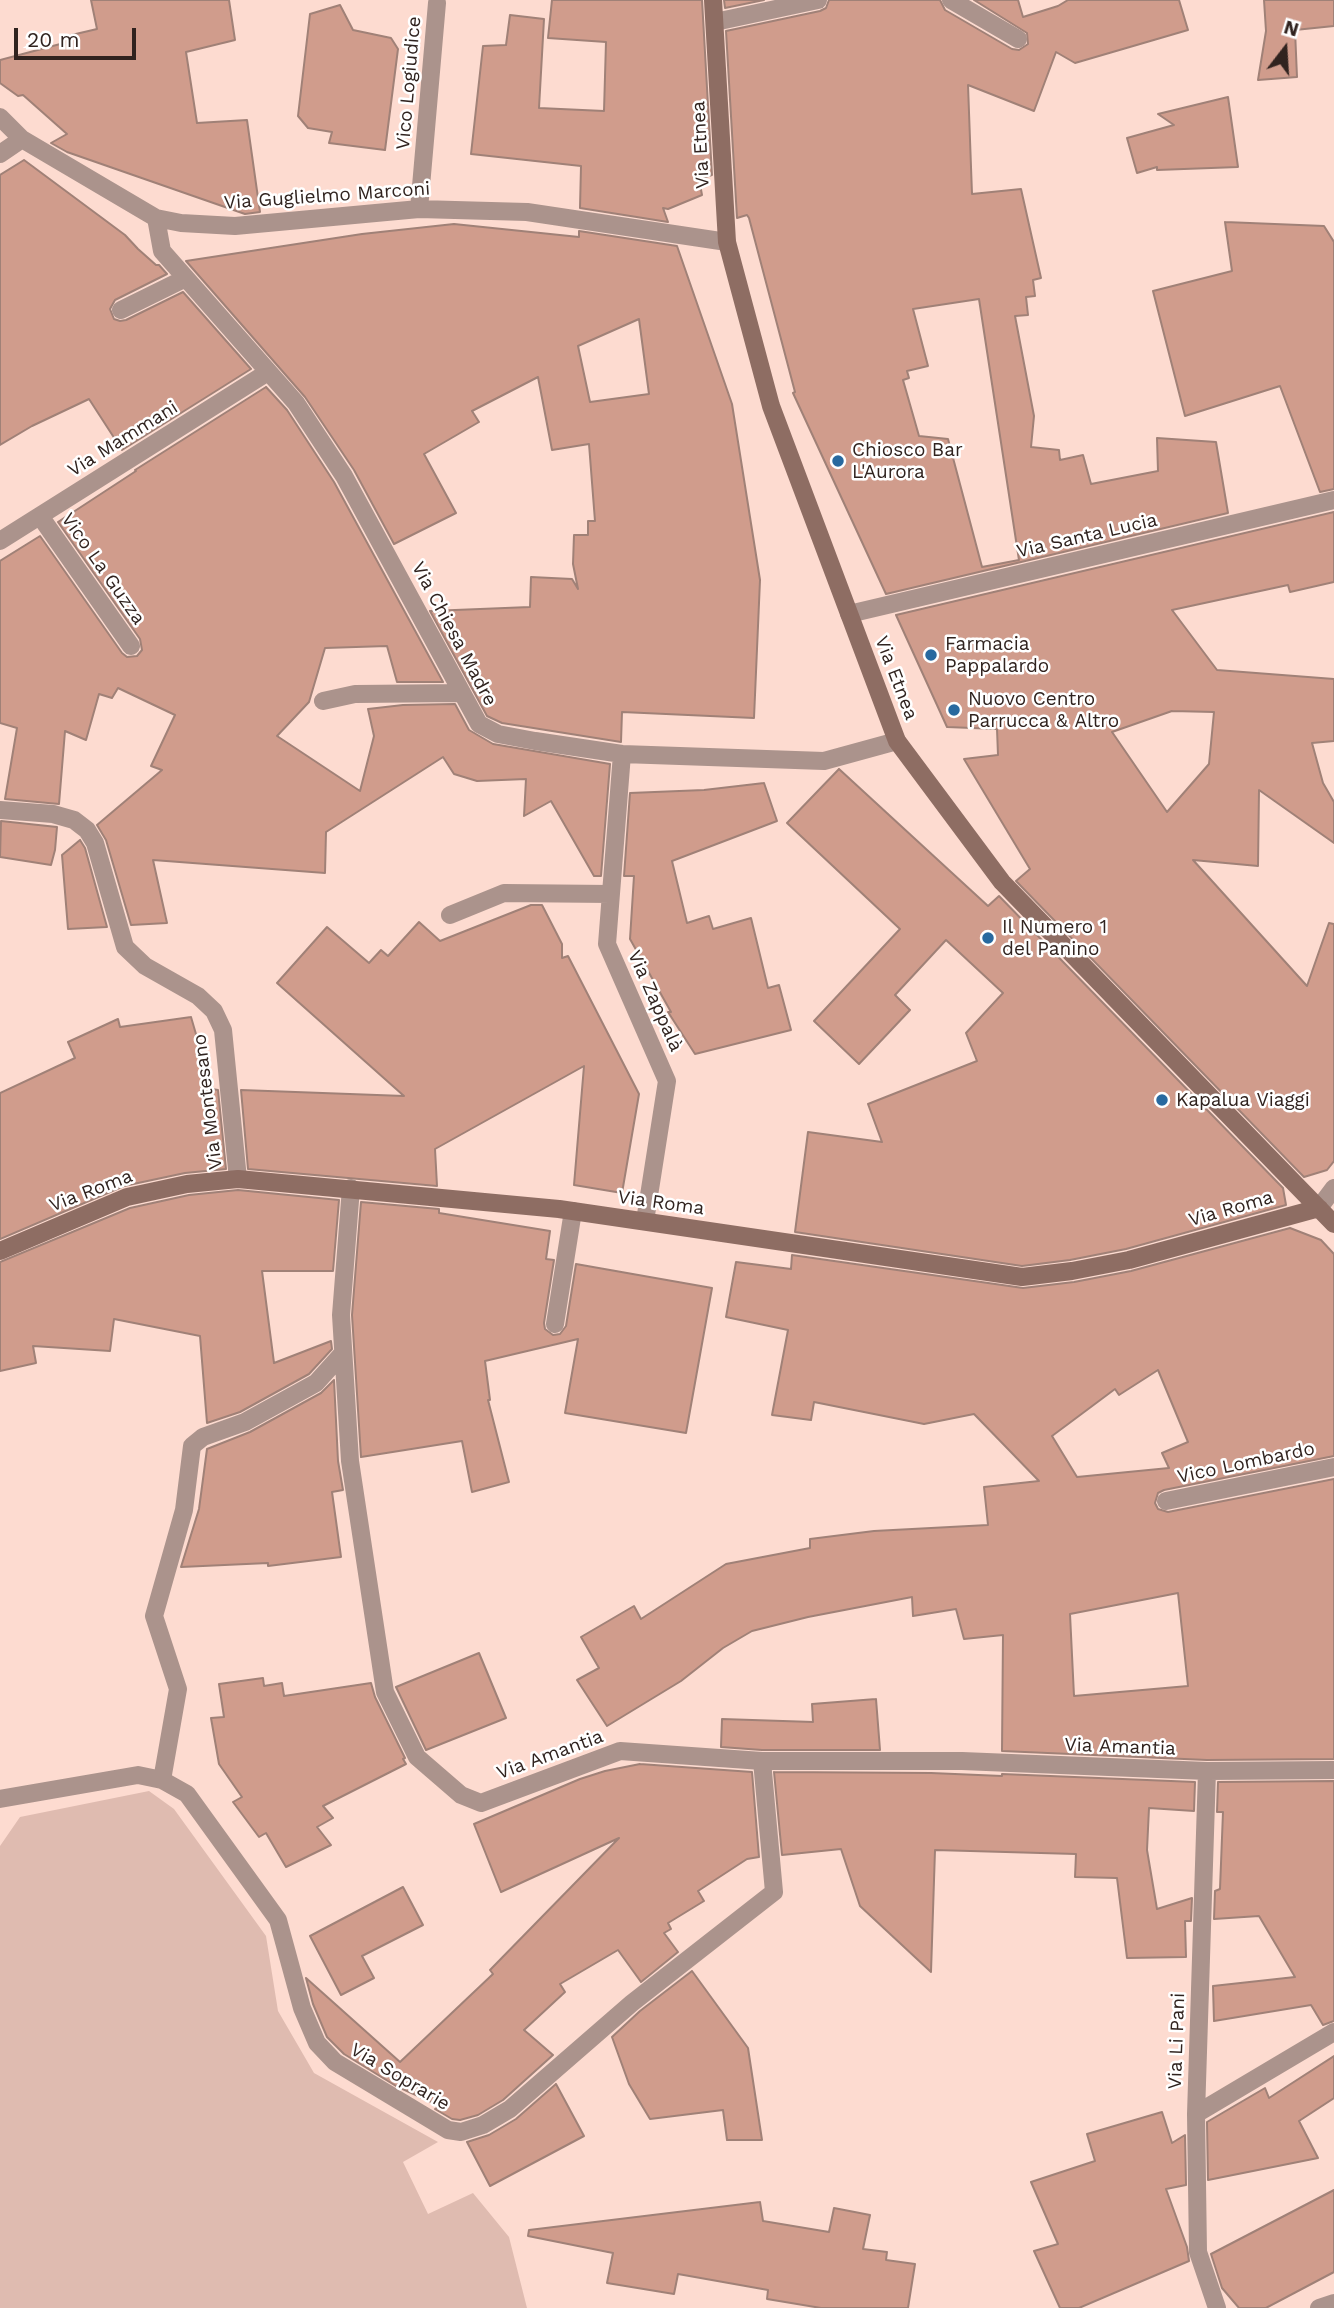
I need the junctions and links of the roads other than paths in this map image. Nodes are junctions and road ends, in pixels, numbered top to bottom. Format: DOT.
graph roads {
  1 [pos="713,0"];
  2 [pos="818,0"];
  3 [pos="951,0"];
  4 [pos="437,4"];
  5 [pos="715,22"];
  6 [pos="1018,39"];
  7 [pos="0,117"];
  8 [pos="22,139"];
  9 [pos="0,154"];
  10 [pos="419,209"];
  11 [pos="156,218"];
  12 [pos="727,242"];
  13 [pos="186,278"];
  14 [pos="121,310"];
  15 [pos="268,372"];
  16 [pos="1334,500"];
  17 [pos="40,516"];
  18 [pos="0,541"];
  19 [pos="849,614"];
  20 [pos="131,646"];
  21 [pos="461,692"];
  22 [pos="323,701"];
  23 [pos="897,741"];
  24 [pos="622,754"];
  25 [pos="0,810"];
  26 [pos="611,894"];
  27 [pos="450,915"];
  28 [pos="238,1180"];
  29 [pos="351,1188"];
  30 [pos="1334,1188"];
  31 [pos="1320,1208"];
  32 [pos="573,1210"];
  33 [pos="645,1221"];
  34 [pos="1334,1224"];
  35 [pos="0,1251"];
  36 [pos="555,1324"];
  37 [pos="343,1353"];
  38 [pos="1334,1467"];
  39 [pos="1166,1501"];
  40 [pos="762,1761"];
  41 [pos="1334,1770"];
  42 [pos="1206,1772"];
  43 [pos="162,1780"];
  44 [pos="0,1800"];
  45 [pos="1334,2032"];
  46 [pos="1196,2114"];
  47 [pos="1334,2303"];
  48 [pos="1217,2308"];
  49 [pos="1319,2308"];
  1 -- 5 [label="main road, Via Etnea"];
  2 -- 5 [label="street"];
  3 -- 6 [label="street"];
  4 -- 10 [label="street, Vico Logiudice"];
  5 -- 12 [label="main road, Via Etnea"];
  7 -- 8 [label="street, Via Guglielmo Marconi"];
  8 -- 9 [label="street"];
  8 -- 11 [label="street, Via Guglielmo Marconi"];
  10 -- 11 [label="street, Via Guglielmo Marconi"];
  10 -- 12 [label="street, Via Guglielmo Marconi"];
  11 -- 13 [label="street, Via Chiesa Madre"];
  12 -- 19 [label="main road, Via Etnea"];
  13 -- 14 [label="street"];
  13 -- 15 [label="street, Via Chiesa Madre"];
  15 -- 17 [label="street, Via Mammani"];
  15 -- 21 [label="street, Via Chiesa Madre"];
  16 -- 19 [label="street, Via Santa Lucia"];
  17 -- 18 [label="street, Via Mammani"];
  17 -- 20 [label="street, Vico La Guzza"];
  19 -- 23 [label="main road, Via Etnea"];
  21 -- 22 [label="street"];
  21 -- 24 [label="street, Via Chiesa Madre"];
  23 -- 24 [label="street, Via Chiesa Madre"];
  23 -- 31 [label="main road, Via Etnea"];
  24 -- 26 [label="street, Via Zappalà"];
  25 -- 28 [label="street, Via Montesano"];
  26 -- 27 [label="street"];
  26 -- 33 [label="street, Via Zappalà"];
  28 -- 29 [label="main road, Via Roma"];
  28 -- 35 [label="main road, Via Roma"];
  29 -- 32 [label="main road, Via Roma"];
  29 -- 37 [label="street, Via Amantia"];
  30 -- 31 [label="street"];
  31 -- 33 [label="main road, Via Roma"];
  31 -- 34 [label="main road, Via Etnea"];
  32 -- 33 [label="main road, Via Roma"];
  32 -- 36 [label="street"];
  37 -- 40 [label="street, Via Amantia"];
  37 -- 43 [label="street"];
  38 -- 39 [label="street, Vico Lombardo"];
  40 -- 42 [label="street, Via Amantia"];
  40 -- 43 [label="street, Via Soprarie"];
  41 -- 42 [label="street, Via Amantia"];
  42 -- 46 [label="street, Via Li Pani"];
  43 -- 44 [label="street, Via Soprarie"];
  45 -- 46 [label="street"];
  46 -- 48 [label="street, Via Li Pani"];
  47 -- 49 [label="street"];
}
